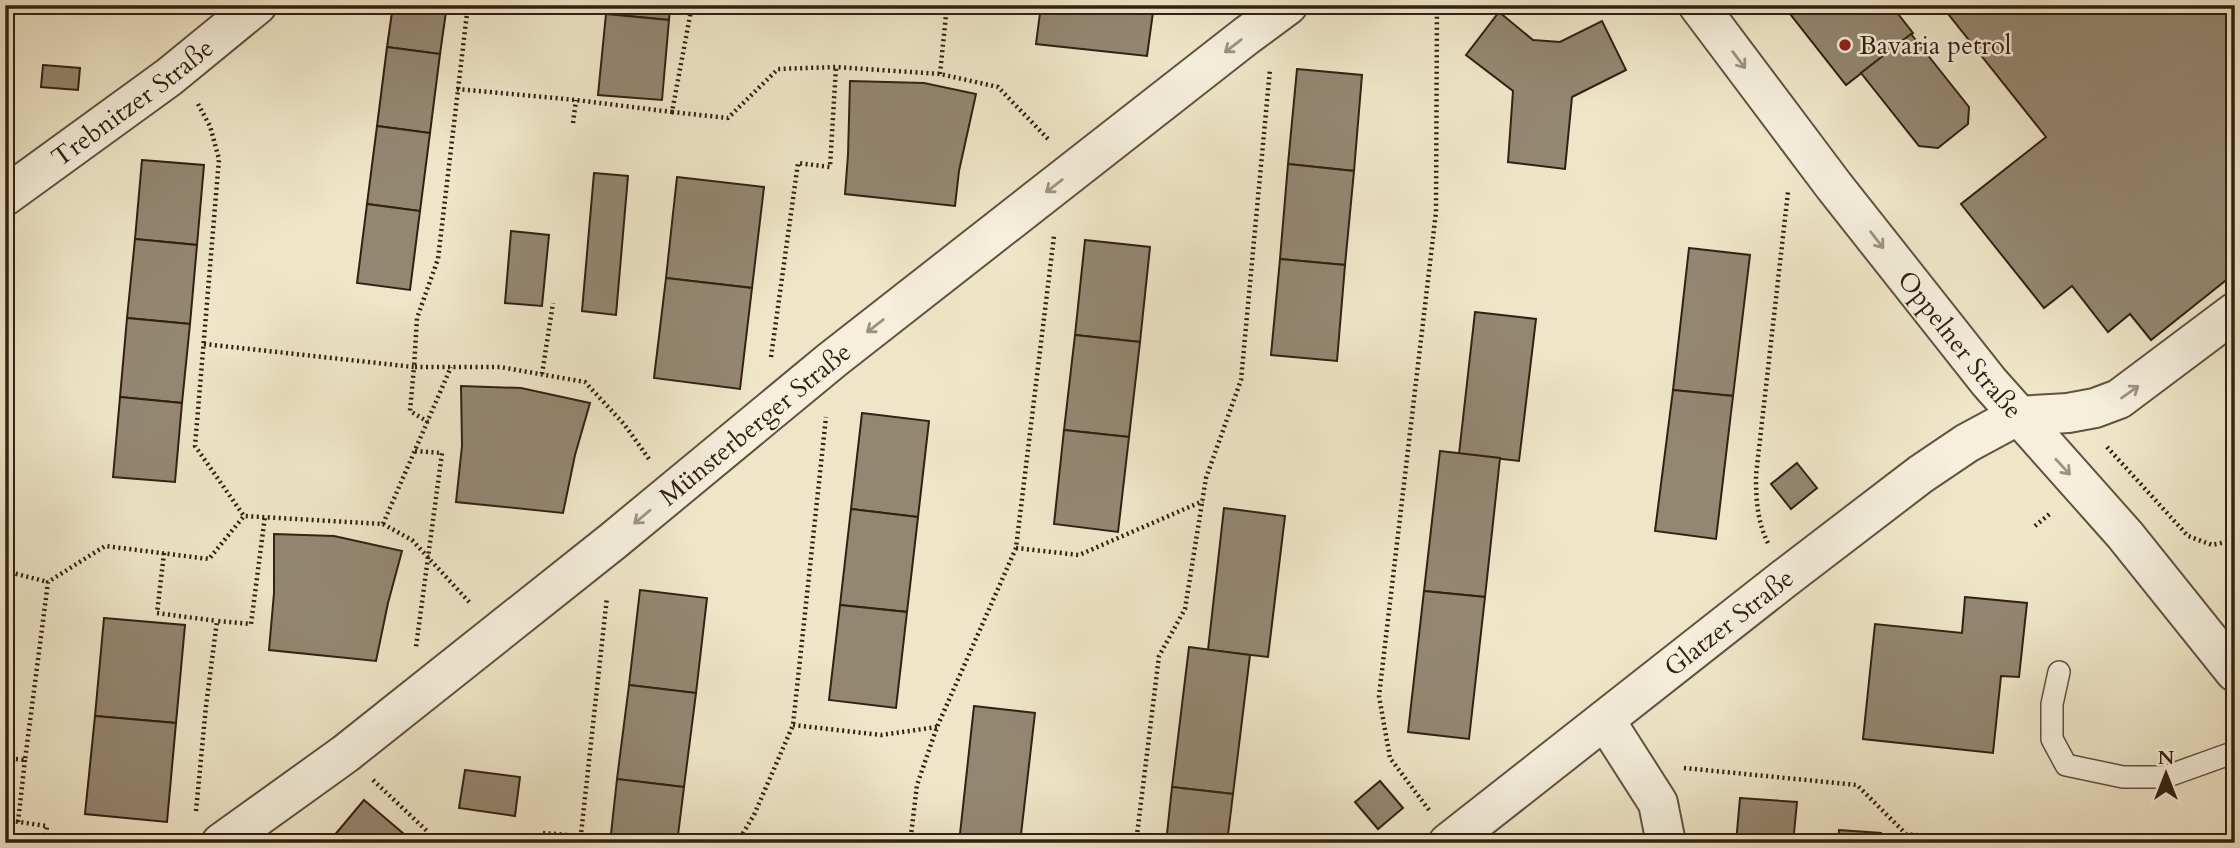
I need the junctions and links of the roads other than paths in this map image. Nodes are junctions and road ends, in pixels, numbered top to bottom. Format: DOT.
graph roads {
  1 [pos="257,5"];
  2 [pos="1698,5"];
  3 [pos="1277,9"];
  4 [pos="5,196"];
  5 [pos="2235,312"];
  6 [pos="2017,416"];
  7 [pos="2235,672"];
  8 [pos="2059,673"];
  9 [pos="1605,720"];
  10 [pos="2235,752"];
  11 [pos="221,843"];
  12 [pos="1449,843"];
  13 [pos="1666,843"];
  1 -- 4 [label="street, Trebnitzer Straße"];
  2 -- 6 [label="street, Oppelner Straße, one-way"];
  3 -- 11 [label="street, Münsterberger Straße, one-way"];
  6 -- 5 [label="street, one-way"];
  6 -- 7 [label="street, Oppelner Straße, one-way"];
  6 -- 9 [label="street, Glatzer Straße"];
  8 -- 10 [label="lane"];
  9 -- 12 [label="street, Glatzer Straße"];
  9 -- 13 [label="street"];
}
